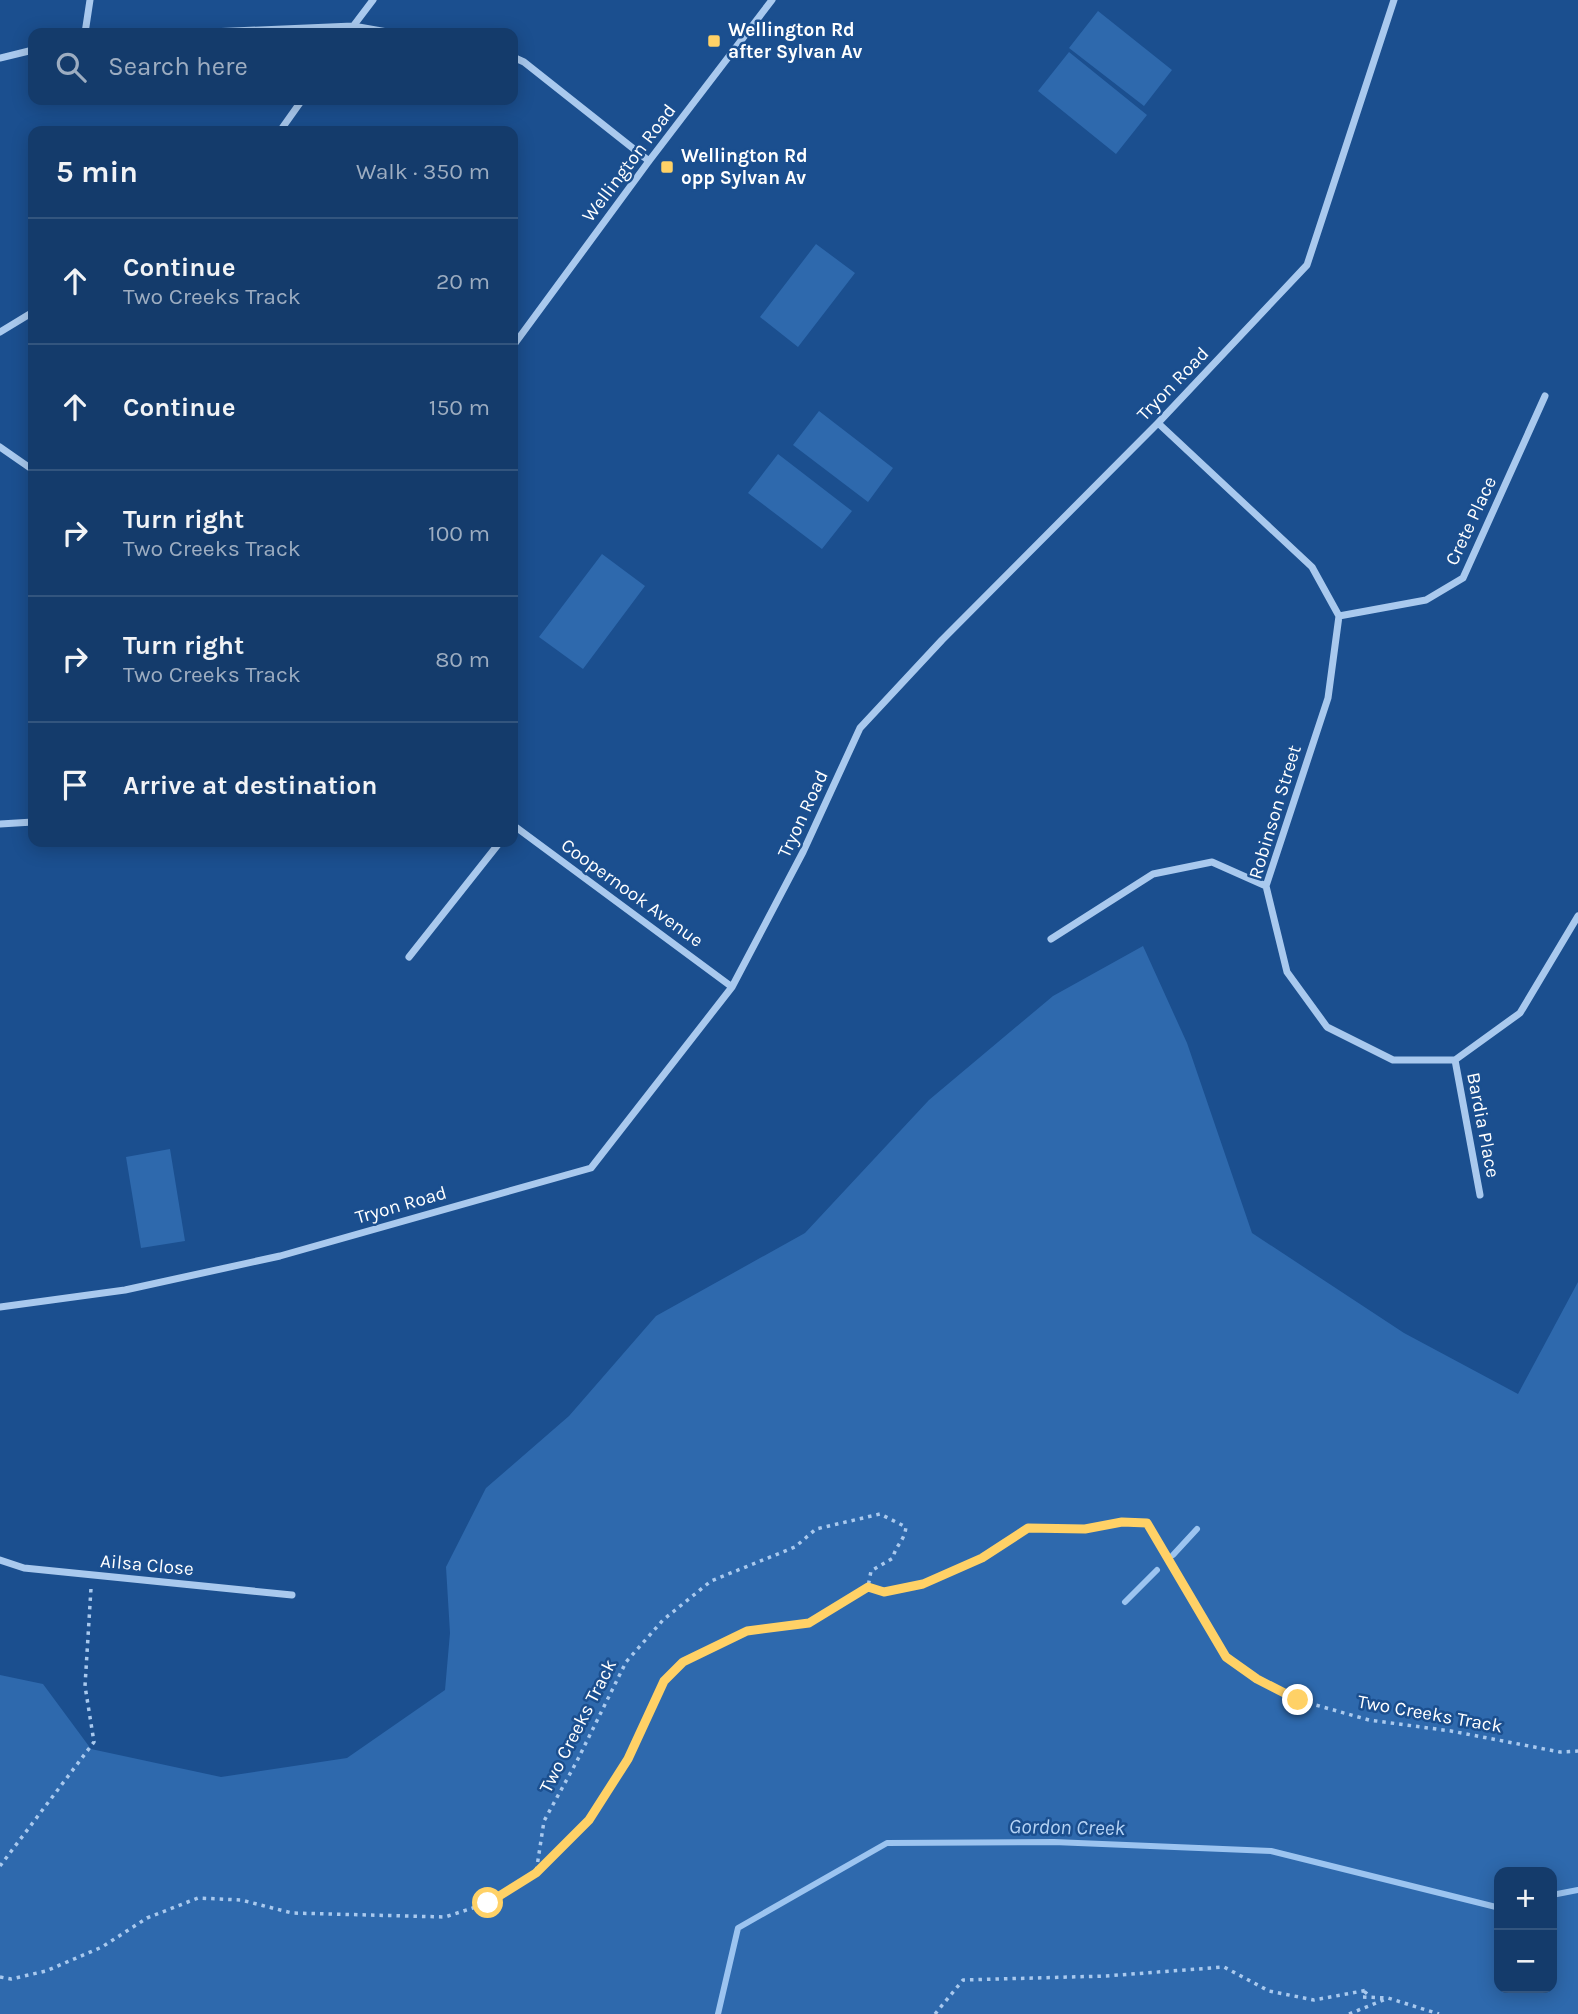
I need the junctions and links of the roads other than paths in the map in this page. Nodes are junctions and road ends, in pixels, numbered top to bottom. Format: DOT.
graph roads {
  1 [pos="90,0"];
  2 [pos="373,0"];
  3 [pos="772,0"];
  4 [pos="1394,0"];
  5 [pos="86,28"];
  6 [pos="352,28"];
  7 [pos="28,51"];
  8 [pos="0,58"];
  9 [pos="518,59"];
  10 [pos="298,105"];
  11 [pos="283,126"];
  12 [pos="649,161"];
  13 [pos="28,315"];
  14 [pos="0,332"];
  15 [pos="518,339"];
  16 [pos="1545,396"];
  17 [pos="1158,423"];
  18 [pos="0,447"];
  19 [pos="28,467"];
  20 [pos="1339,616"];
  21 [pos="28,822"];
  22 [pos="0,824"];
  23 [pos="518,829"];
  24 [pos="496,847"];
  25 [pos="1266,886"];
  26 [pos="1578,916"];
  27 [pos="1051,939"];
  28 [pos="409,957"];
  29 [pos="732,987"];
  30 [pos="1455,1060"];
  31 [pos="1480,1195"];
  32 [pos="0,1307"];
  33 [pos="0,1560"];
  34 [pos="292,1595"];
  1 -- 5 [label="street"];
  2 -- 6 [label="street"];
  3 -- 12 [label="street, Wellington Road"];
  4 -- 17 [label="street, Tryon Road"];
  7 -- 8 [label="street"];
  9 -- 12 [label="street"];
  10 -- 11 [label="street"];
  12 -- 15 [label="street, Wellington Road"];
  13 -- 14 [label="street"];
  16 -- 20 [label="street, Crete Place"];
  17 -- 20 [label="street"];
  17 -- 29 [label="street, Tryon Road"];
  18 -- 19 [label="street"];
  20 -- 25 [label="street, Robinson Street"];
  21 -- 22 [label="street"];
  23 -- 29 [label="street, Coopernook Avenue"];
  24 -- 28 [label="street"];
  25 -- 27 [label="street"];
  25 -- 30 [label="street, Robinson Street"];
  26 -- 30 [label="street"];
  29 -- 32 [label="street, Tryon Road"];
  30 -- 31 [label="street, Bardia Place"];
  33 -- 34 [label="street, Ailsa Close"];
}
